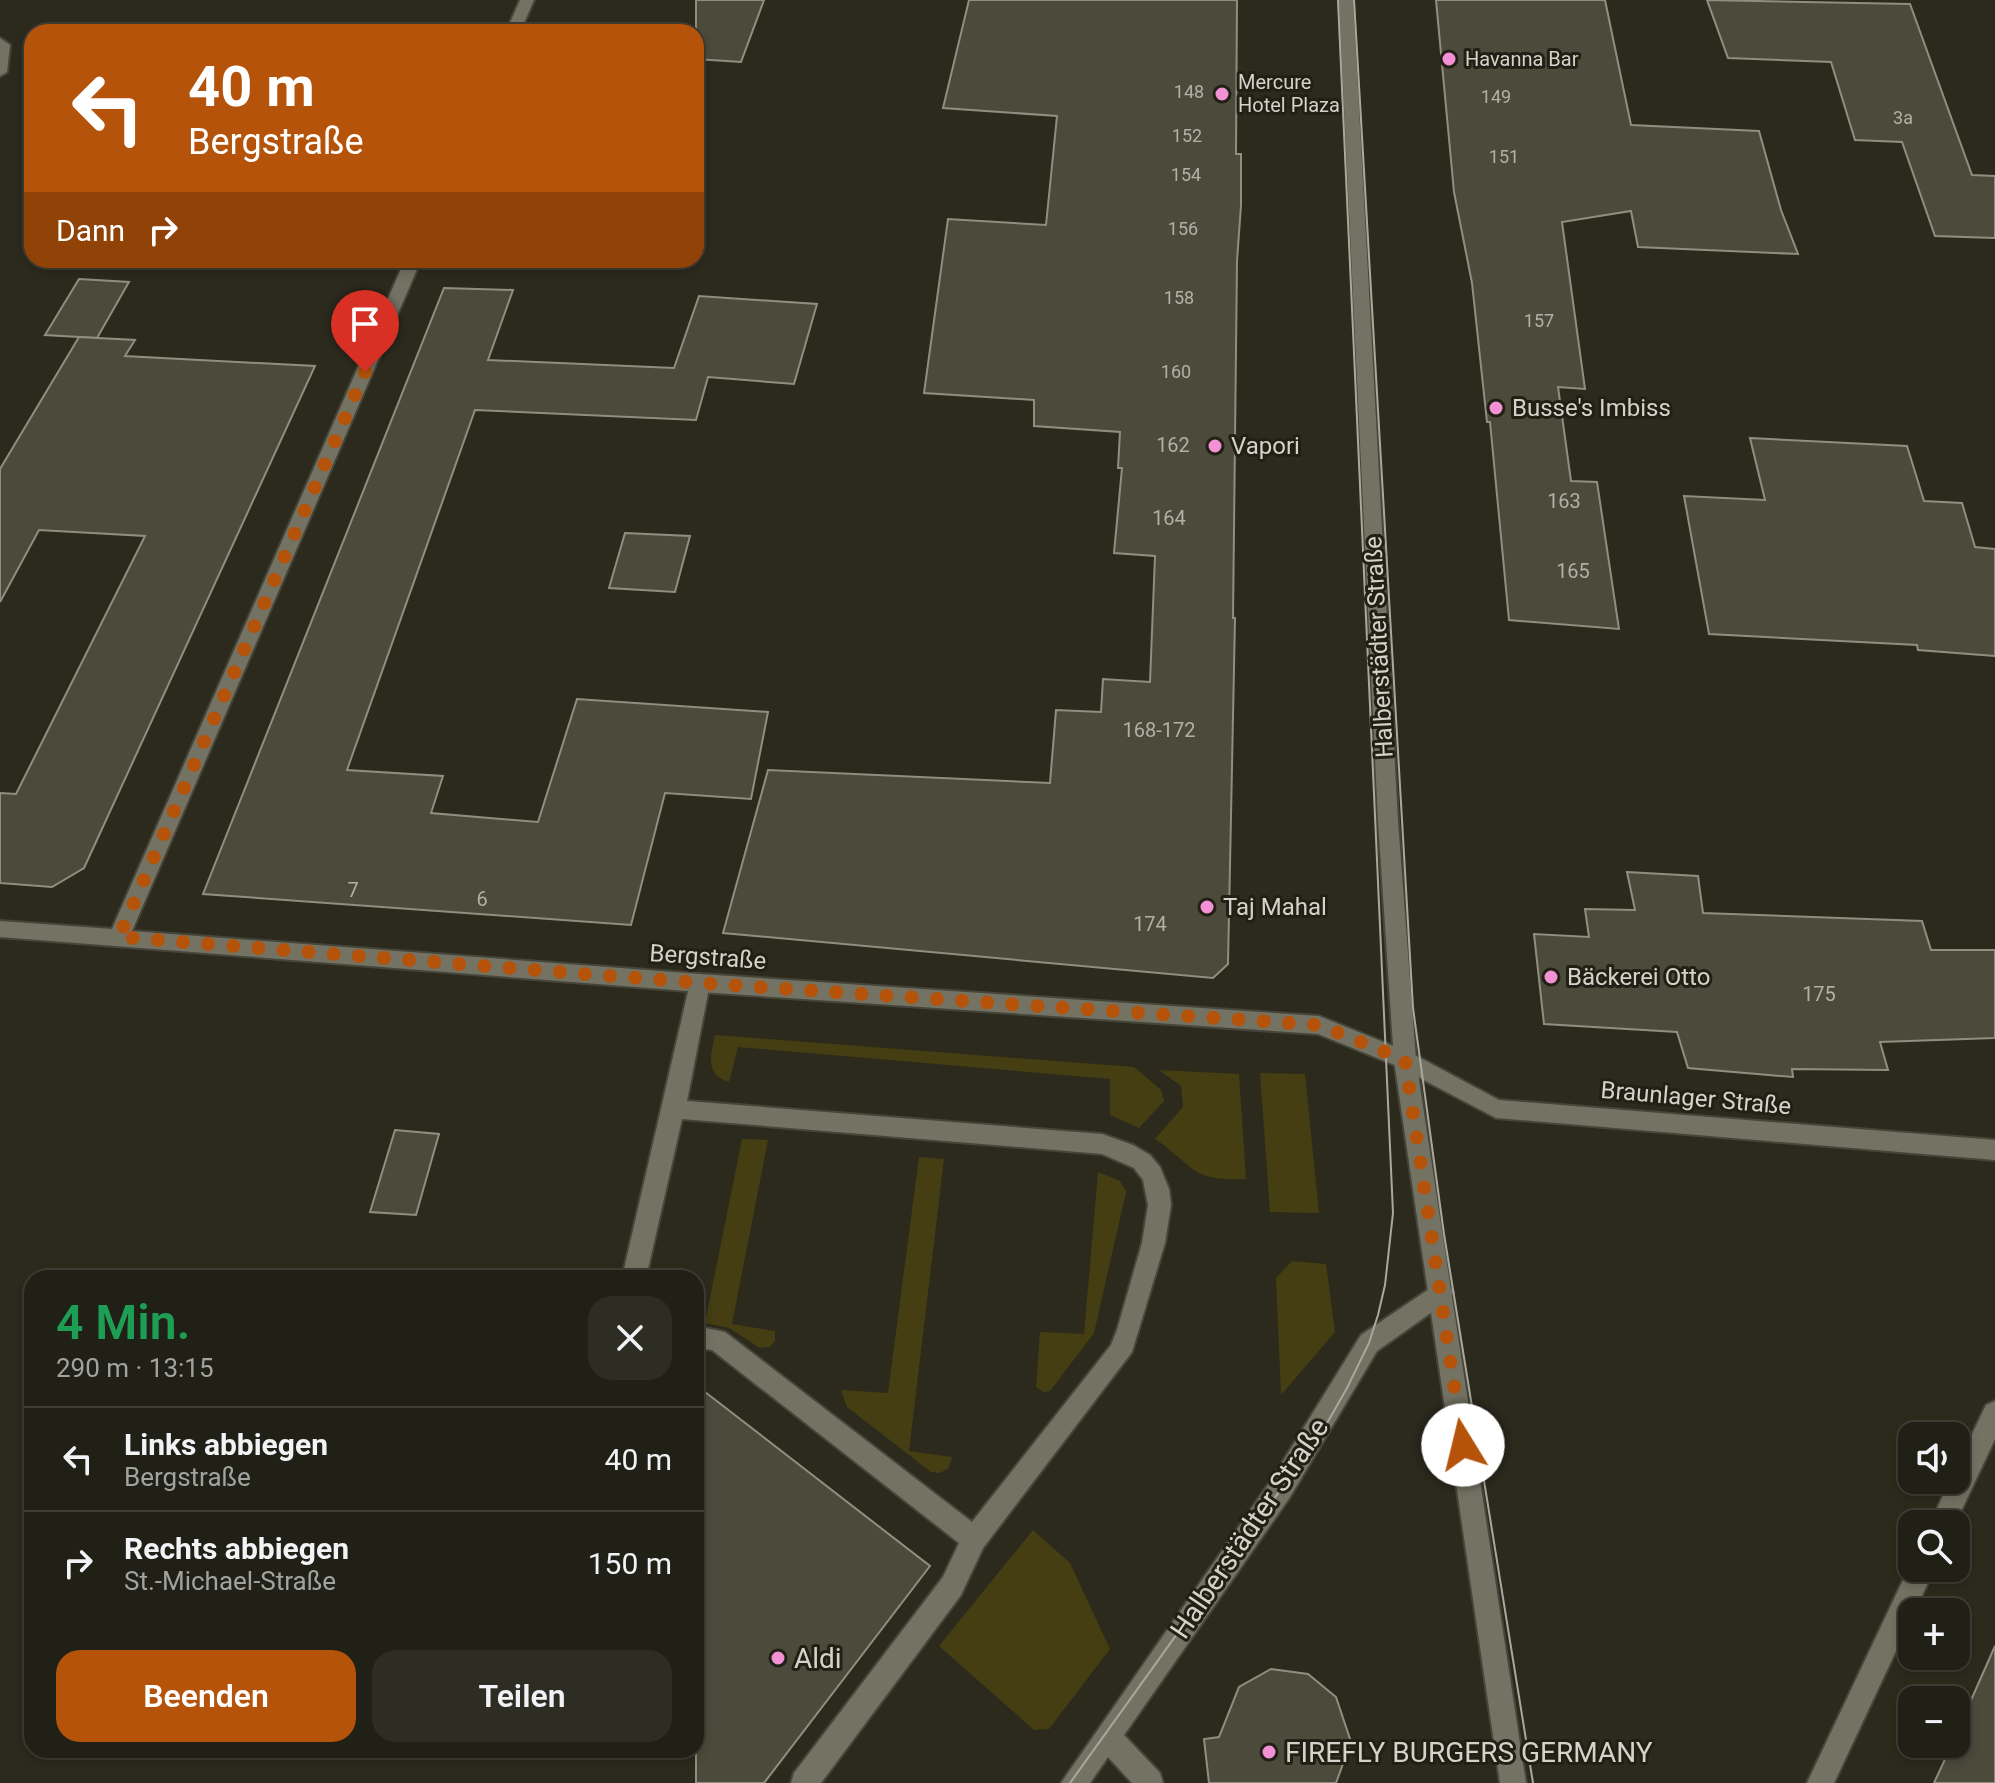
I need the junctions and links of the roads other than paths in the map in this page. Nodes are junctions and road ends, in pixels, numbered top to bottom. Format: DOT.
graph roads {
  1 [pos="527,0"];
  2 [pos="1346,0"];
  3 [pos="516,24"];
  4 [pos="0,42"];
  5 [pos="0,72"];
  6 [pos="410,268"];
  7 [pos="0,929"];
  8 [pos="119,937"];
  9 [pos="700,983"];
  10 [pos="1405,1060"];
  11 [pos="674,1109"];
  12 [pos="1995,1150"];
  13 [pos="636,1270"];
  14 [pos="1441,1292"];
  15 [pos="704,1338"];
  16 [pos="1995,1413"];
  17 [pos="1949,1510"];
  18 [pos="974,1539"];
  19 [pos="1915,1582"];
  20 [pos="1107,1736"];
  21 [pos="804,1783"];
  22 [pos="1074,1783"];
  23 [pos="1150,1783"];
  24 [pos="1513,1783"];
  25 [pos="1820,1783"];
  1 -- 3 [label="street"];
  2 -- 10 [label="street, Halberstädter Straße"];
  4 -- 5 [label="street"];
  6 -- 8 [label="street"];
  7 -- 8 [label="street, Bergstraße"];
  8 -- 9 [label="street, Bergstraße"];
  9 -- 10 [label="street, Bergstraße"];
  9 -- 11 [label="street"];
  10 -- 12 [label="street, Braunlager Straße"];
  10 -- 14 [label="street, Halberstädter Straße"];
  11 -- 13 [label="street"];
  11 -- 18 [label="street"];
  14 -- 20 [label="street, Halberstädter Straße"];
  14 -- 24 [label="street, Halberstädter Straße"];
  15 -- 18 [label="street"];
  16 -- 17 [label="street"];
  18 -- 21 [label="street"];
  19 -- 25 [label="street"];
  20 -- 22 [label="street, Halberstädter Straße"];
  20 -- 23 [label="street"];
}
